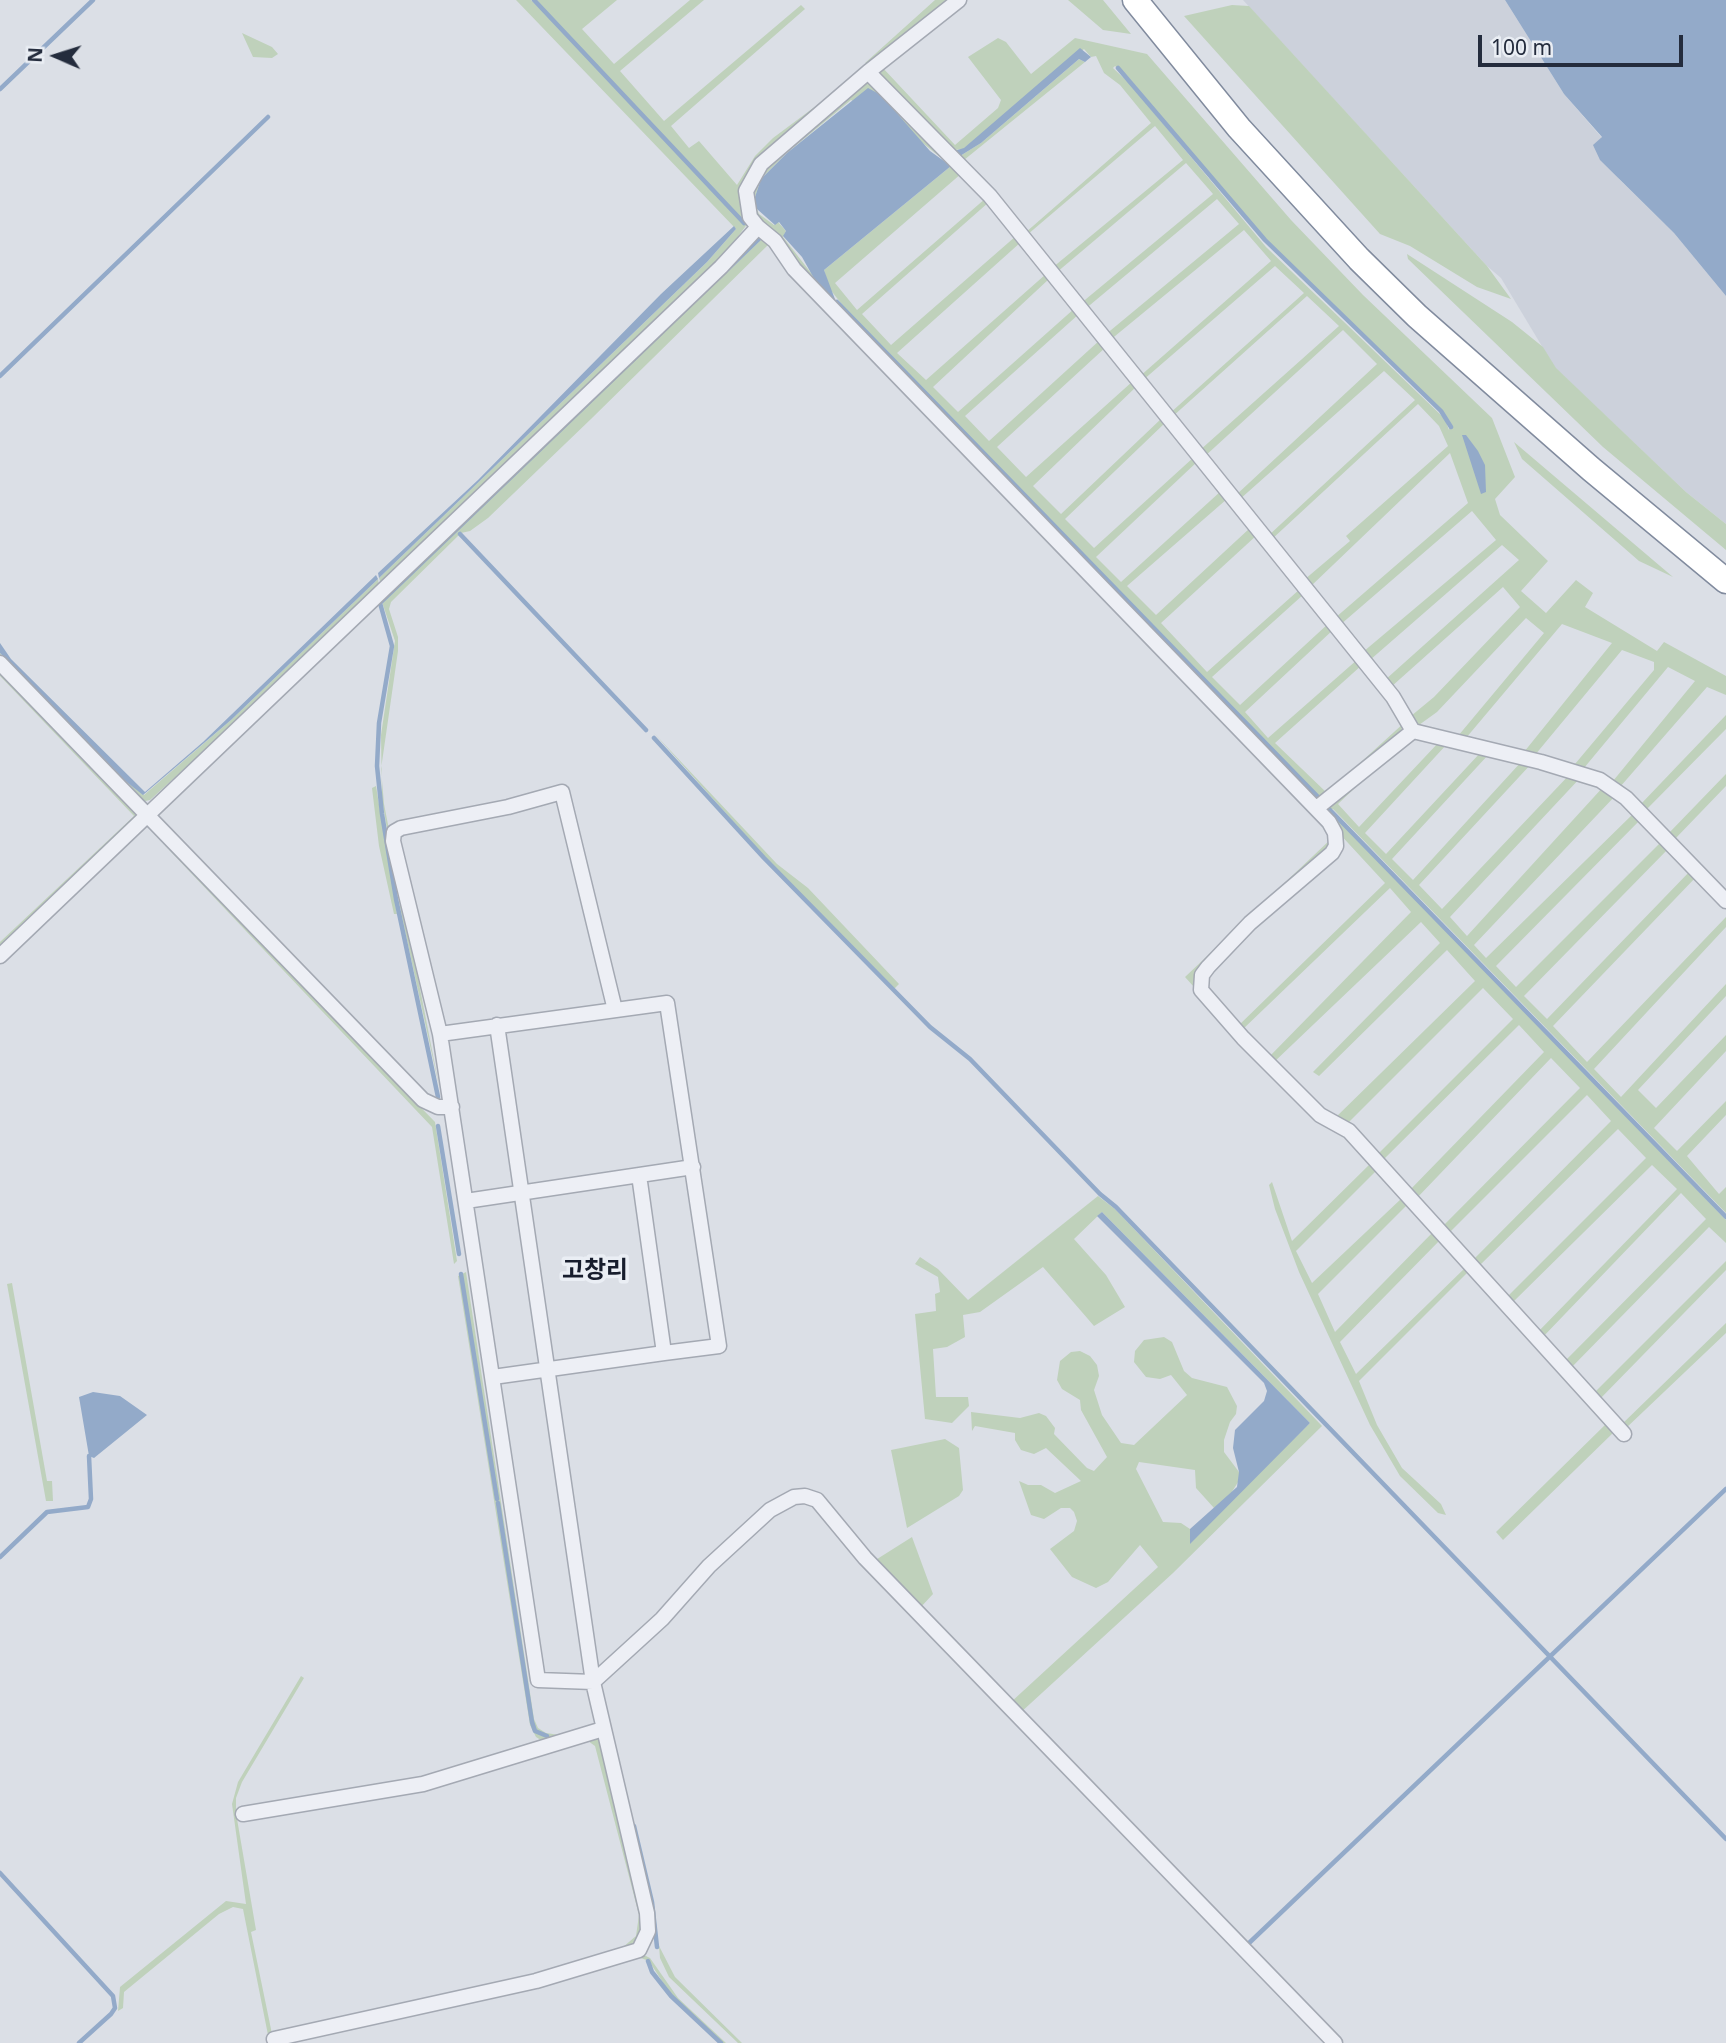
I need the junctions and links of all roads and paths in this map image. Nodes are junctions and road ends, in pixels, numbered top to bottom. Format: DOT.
graph roads {
  1 [pos="959,0"];
  2 [pos="1135,0"];
  3 [pos="869,72"];
  4 [pos="758,227"];
  5 [pos="1726,582"];
  6 [pos="0,663"];
  7 [pos="1413,731"];
  8 [pos="1318,807"];
  9 [pos="148,816"];
  10 [pos="1726,901"];
  11 [pos="0,956"];
  12 [pos="615,1010"];
  13 [pos="497,1024"];
  14 [pos="440,1034"];
  15 [pos="452,1107"];
  16 [pos="693,1167"];
  17 [pos="639,1175"];
  18 [pos="523,1192"];
  19 [pos="466,1201"];
  20 [pos="664,1353"];
  21 [pos="547,1369"];
  22 [pos="492,1377"];
  23 [pos="1623,1434"];
  24 [pos="593,1682"];
  25 [pos="603,1729"];
  26 [pos="243,1814"];
  27 [pos="274,2039"];
  28 [pos="1335,2043"];
  1 -- 3 [label="street"];
  2 -- 5 [label="highway"];
  3 -- 4 [label="street"];
  3 -- 7 [label="street"];
  4 -- 8 [label="street"];
  4 -- 9 [label="street"];
  6 -- 9 [label="street"];
  7 -- 8 [label="street"];
  7 -- 10 [label="street"];
  8 -- 23 [label="street"];
  9 -- 11 [label="street"];
  9 -- 15 [label="street"];
  12 -- 13 [label="street"];
  12 -- 14 [label="street"];
  12 -- 16 [label="street"];
  13 -- 14 [label="street"];
  13 -- 18 [label="street"];
  14 -- 15 [label="street"];
  15 -- 19 [label="street"];
  16 -- 17 [label="street"];
  16 -- 20 [label="street"];
  17 -- 18 [label="street"];
  17 -- 20 [label="street"];
  18 -- 19 [label="street"];
  18 -- 21 [label="street"];
  19 -- 22 [label="street"];
  20 -- 21 [label="street"];
  21 -- 22 [label="street"];
  21 -- 24 [label="street"];
  22 -- 24 [label="street"];
  24 -- 25 [label="street"];
  24 -- 28 [label="street"];
  25 -- 26 [label="street"];
  25 -- 27 [label="street"];
}
